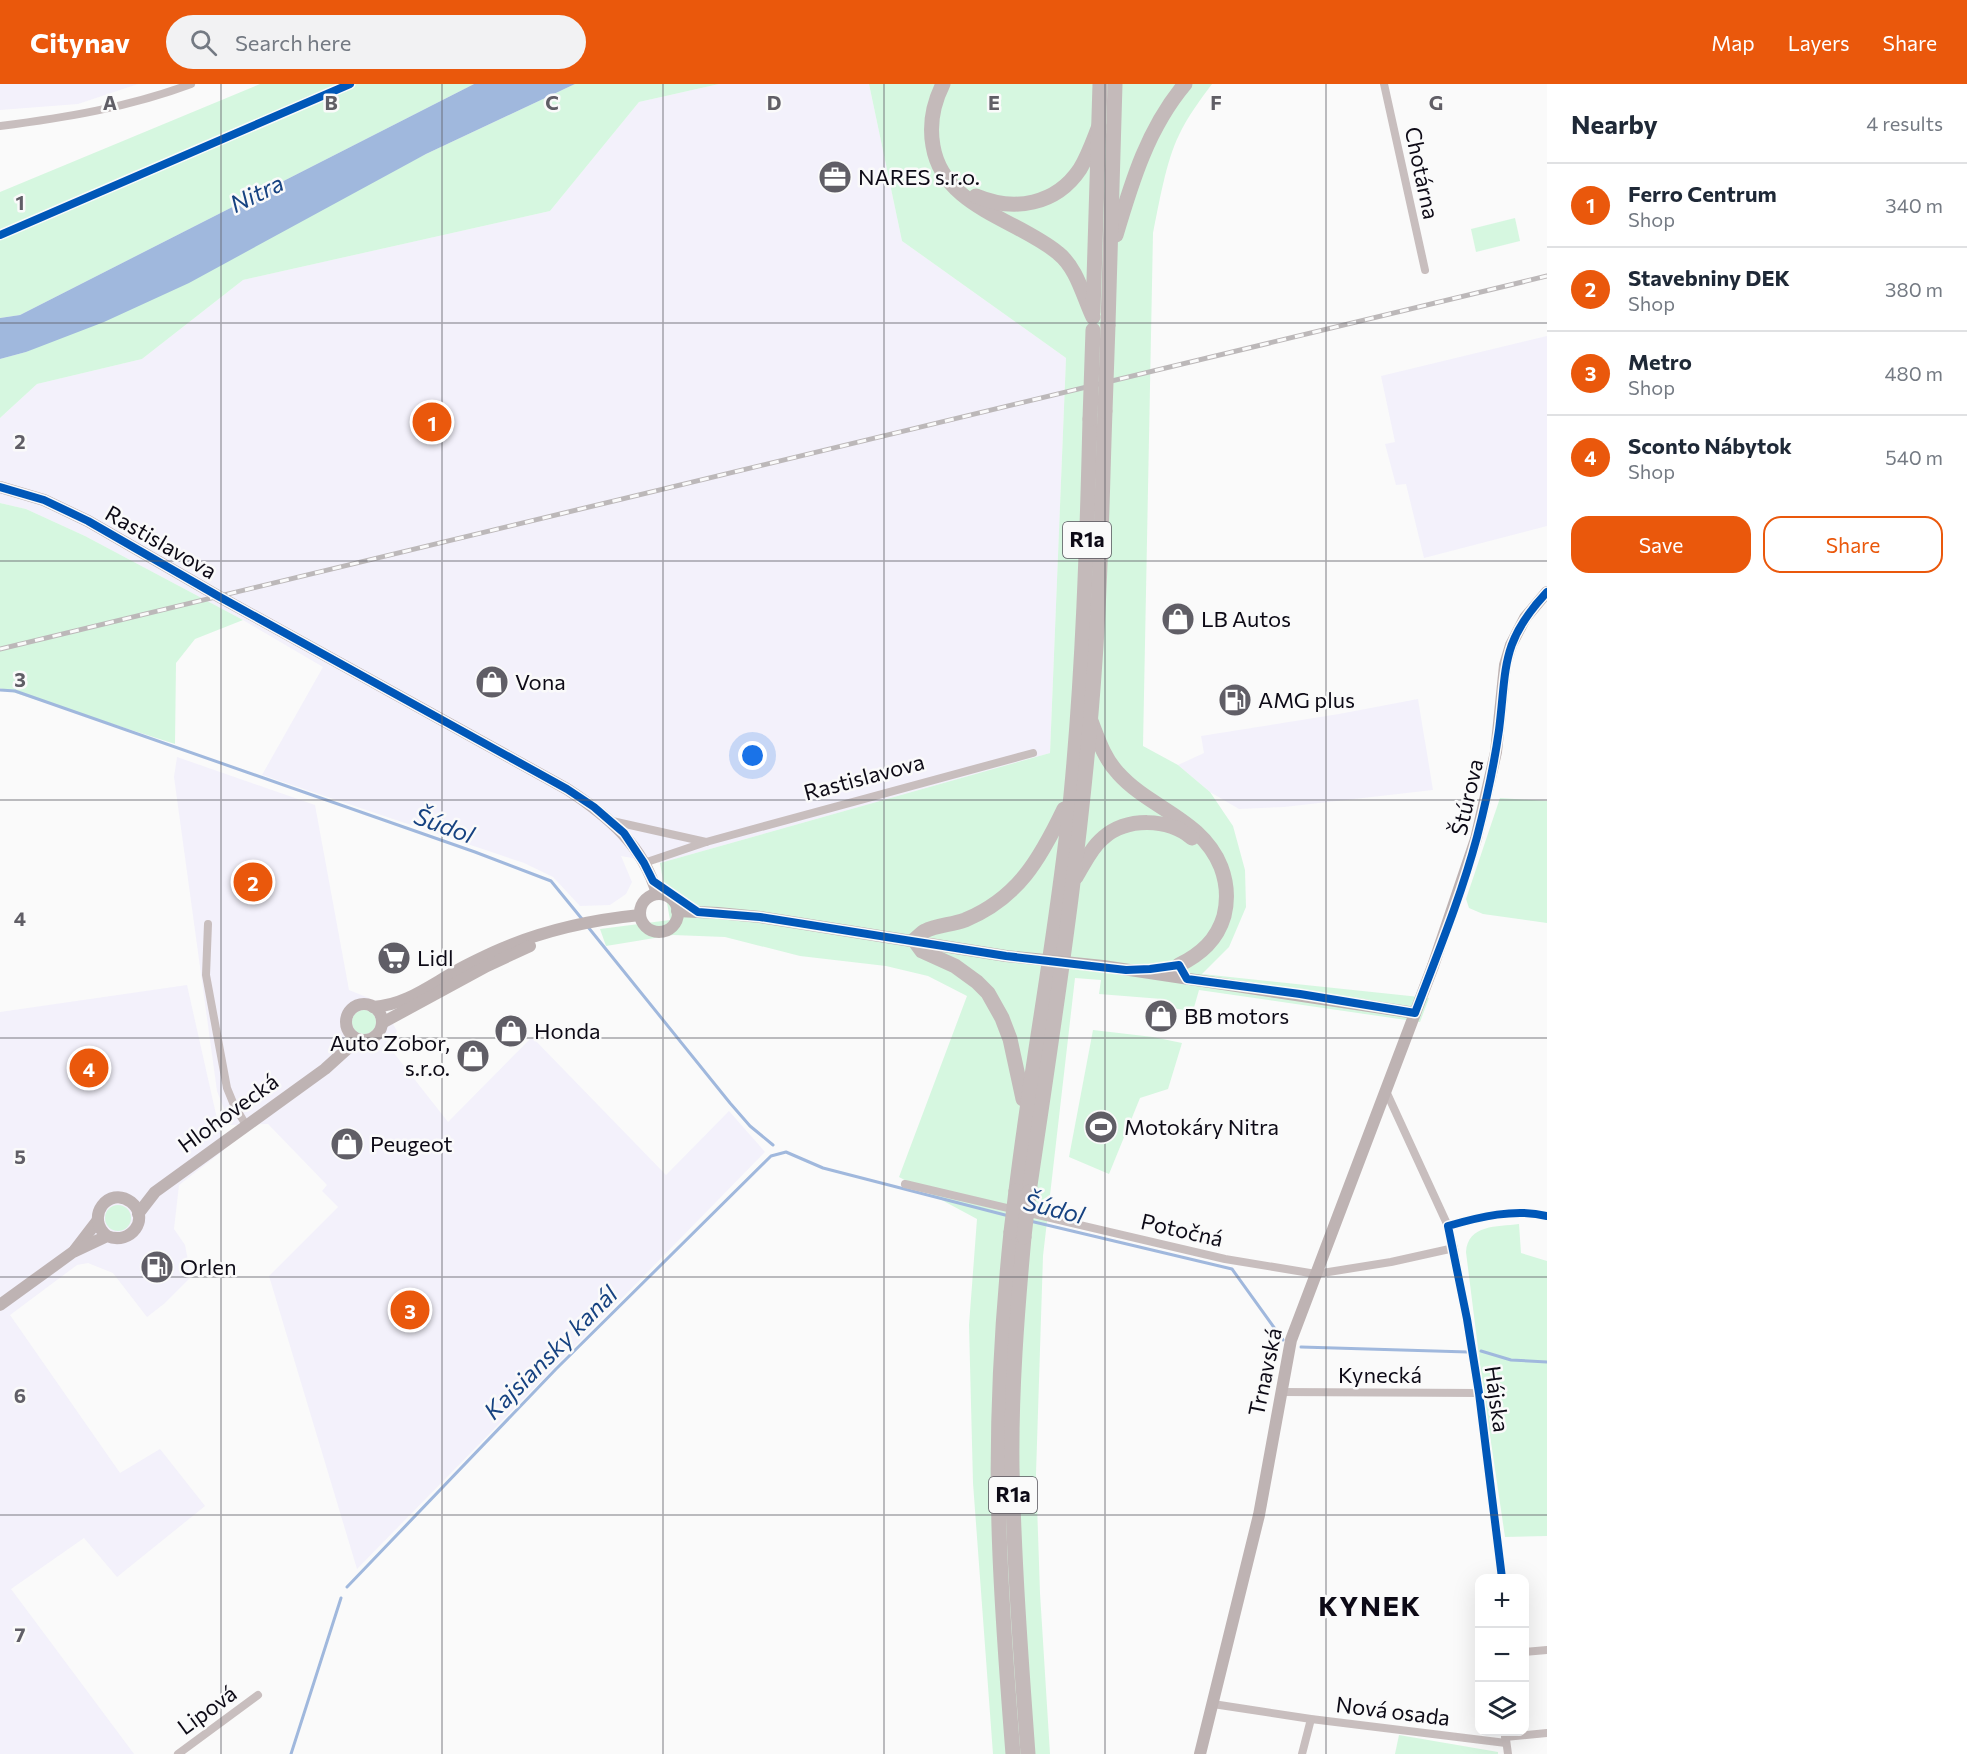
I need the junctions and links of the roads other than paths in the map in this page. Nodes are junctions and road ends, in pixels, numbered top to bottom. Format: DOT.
graph roads {
  1 [pos="191,84"];
  2 [pos="943,84"];
  3 [pos="950,84"];
  4 [pos="1100,84"];
  5 [pos="1115,84"];
  6 [pos="1185,84"];
  7 [pos="1384,84"];
  8 [pos="0,126"];
  9 [pos="1099,126"];
  10 [pos="1109,255"];
  11 [pos="1425,270"];
  12 [pos="1098,324"];
  13 [pos="0,488"];
  14 [pos="1547,592"];
  15 [pos="1090,718"];
  16 [pos="1033,753"];
  17 [pos="1071,796"];
  18 [pos="612,821"];
  19 [pos="706,842"];
  20 [pos="644,863"];
  21 [pos="1074,879"];
  22 [pos="653,881"];
  23 [pos="657,894"];
  24 [pos="677,911"];
  25 [pos="698,912"];
  26 [pos="640,915"];
  27 [pos="208,924"];
  28 [pos="578,926"];
  29 [pos="914,940"];
  30 [pos="1179,965"];
  31 [pos="1126,970"];
  32 [pos="1187,980"];
  33 [pos="373,1007"];
  34 [pos="1415,1013"];
  35 [pos="382,1023"];
  36 [pos="347,1031"];
  37 [pos="357,1040"];
  38 [pos="326,1069"];
  39 [pos="1385,1089"];
  40 [pos="1025,1110"];
  41 [pos="246,1125"];
  42 [pos="905,1184"];
  43 [pos="1023,1191"];
  44 [pos="155,1192"];
  45 [pos="129,1201"];
  46 [pos="138,1214"];
  47 [pos="1547,1216"];
  48 [pos="98,1220"];
  49 [pos="1448,1226"];
  50 [pos="1017,1234"];
  51 [pos="107,1236"];
  52 [pos="1454,1248"];
  53 [pos="73,1252"];
  54 [pos="1316,1274"];
  55 [pos="0,1305"];
  56 [pos="1281,1392"];
  57 [pos="1479,1393"];
  58 [pos="1502,1574"];
  59 [pos="1547,1650"];
  60 [pos="1529,1652"];
  61 [pos="258,1695"];
  62 [pos="1213,1704"];
  63 [pos="1311,1719"];
  64 [pos="1547,1733"];
  65 [pos="1506,1737"];
  66 [pos="178,1754"];
  67 [pos="1013,1754"];
  68 [pos="1028,1754"];
  69 [pos="1200,1754"];
  70 [pos="1302,1754"];
  71 [pos="1508,1754"];
  1 -- 8 [label="street"];
  2 -- 12 [label="highway"];
  3 -- 9 [label="highway"];
  4 -- 9 [label="highway, R1a"];
  5 -- 10 [label="highway, R1a"];
  6 -- 10 [label="highway"];
  7 -- 11 [label="street, Chotárna"];
  9 -- 12 [label="highway, R1a"];
  10 -- 12 [label="highway, R1a"];
  12 -- 15 [label="highway, R1a, bridge"];
  12 -- 17 [label="highway, R1a, bridge"];
  13 -- 18 [label="street, Rastislavova"];
  14 -- 34 [label="street, Štúrova"];
  15 -- 21 [label="highway, R1a"];
  15 -- 30 [label="highway"];
  16 -- 19 [label="street, Rastislavova"];
  17 -- 29 [label="highway"];
  17 -- 40 [label="highway, R1a"];
  18 -- 19 [label="street, Rastislavova"];
  18 -- 20 [label="street, Rastislavova"];
  19 -- 20 [label="street, Rastislavova"];
  20 -- 22 [label="street, Rastislavova"];
  21 -- 30 [label="highway"];
  21 -- 43 [label="highway, R1a"];
  22 -- 23 [label="street, Rastislavova"];
  22 -- 25 [label="street"];
  23 -- 24 [label="street"];
  23 -- 26 [label="street"];
  24 -- 25 [label="street"];
  24 -- 26 [label="street"];
  25 -- 29 [label="street"];
  26 -- 28 [label="street"];
  27 -- 41 [label="street"];
  28 -- 33 [label="street"];
  28 -- 35 [label="street"];
  29 -- 31 [label="street, bridge"];
  29 -- 40 [label="highway"];
  30 -- 31 [label="street"];
  30 -- 32 [label="street"];
  31 -- 32 [label="street"];
  32 -- 34 [label="street"];
  33 -- 35 [label="street"];
  33 -- 36 [label="street"];
  34 -- 39 [label="street, Trnavská"];
  35 -- 37 [label="street"];
  36 -- 37 [label="street"];
  36 -- 38 [label="street, Hlohovecká"];
  37 -- 38 [label="street, Hlohovecká"];
  38 -- 41 [label="street, Hlohovecká"];
  39 -- 49 [label="street, Hájska"];
  39 -- 54 [label="street, Trnavská"];
  40 -- 43 [label="highway, R1a"];
  41 -- 44 [label="street, Hlohovecká"];
  42 -- 54 [label="street, Potočná"];
  43 -- 50 [label="highway, R1a, bridge"];
  44 -- 45 [label="street, Hlohovecká"];
  44 -- 46 [label="street, Hlohovecká"];
  45 -- 46 [label="street"];
  45 -- 48 [label="street, Hlohovecká"];
  46 -- 51 [label="street, Hlohovecká"];
  47 -- 49 [label="street"];
  48 -- 51 [label="street"];
  48 -- 53 [label="street, Hlohovecká"];
  49 -- 52 [label="street, Hájska"];
  50 -- 67 [label="highway, R1a"];
  50 -- 68 [label="highway, R1a"];
  51 -- 53 [label="street, Hlohovecká"];
  52 -- 54 [label="street, Potočná"];
  52 -- 57 [label="street, Hájska"];
  53 -- 55 [label="street, Hlohovecká"];
  54 -- 56 [label="street, Trnavská"];
  56 -- 57 [label="street, Kynecká"];
  56 -- 62 [label="street, Trnavská"];
  57 -- 58 [label="street, Hájska"];
  59 -- 60 [label="street"];
  61 -- 66 [label="street, Lipová"];
  62 -- 63 [label="street, Nová osada"];
  62 -- 69 [label="street, Trnavská"];
  63 -- 65 [label="street, Nová osada"];
  63 -- 70 [label="street, Nová osada"];
  64 -- 65 [label="street, Nová osada"];
  65 -- 71 [label="street"];
}
